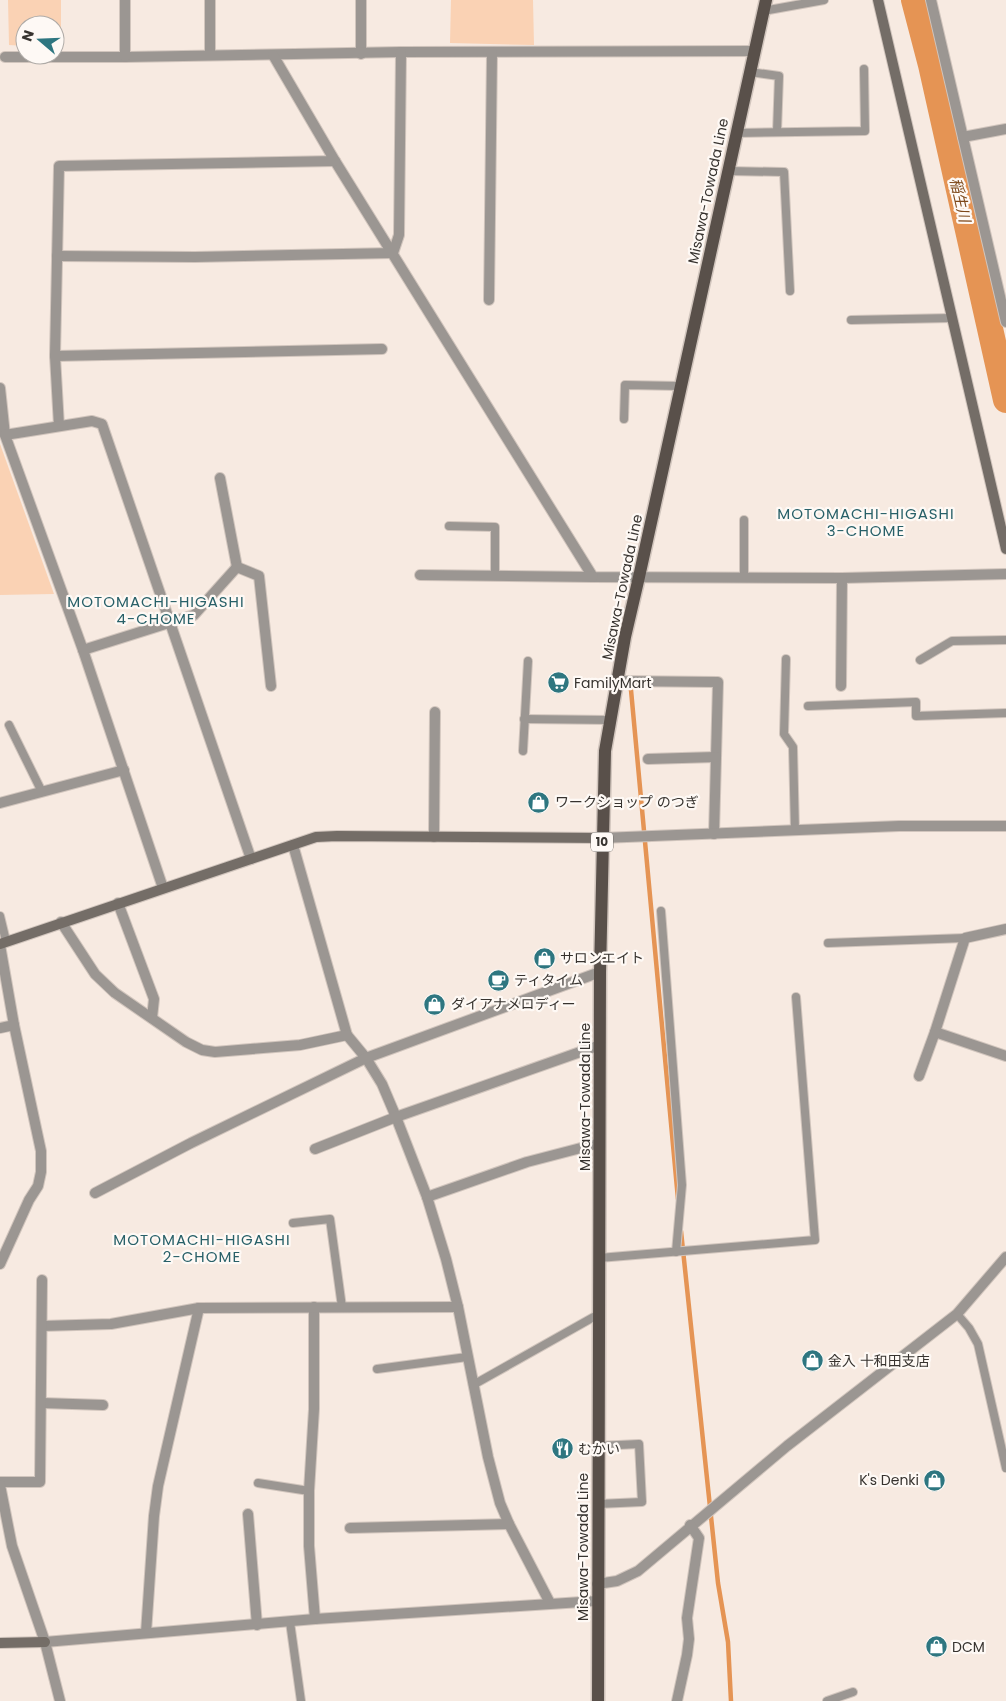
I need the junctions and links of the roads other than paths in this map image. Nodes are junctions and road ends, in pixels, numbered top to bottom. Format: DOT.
graph roads {
  1 [pos="125,0"];
  2 [pos="210,0"];
  3 [pos="361,0"];
  4 [pos="824,0"];
  5 [pos="878,0"];
  6 [pos="931,0"];
  7 [pos="764,5"];
  8 [pos="754,51"];
  9 [pos="401,52"];
  10 [pos="492,52"];
  11 [pos="361,54"];
  12 [pos="210,55"];
  13 [pos="273,55"];
  14 [pos="5,56"];
  15 [pos="124,57"];
  16 [pos="864,69"];
  17 [pos="750,72"];
  18 [pos="1006,129"];
  19 [pos="777,132"];
  20 [pos="736,133"];
  21 [pos="963,137"];
  22 [pos="335,161"];
  23 [pos="728,171"];
  24 [pos="393,253"];
  25 [pos="57,256"];
  26 [pos="790,291"];
  27 [pos="489,300"];
  28 [pos="952,318"];
  29 [pos="851,320"];
  30 [pos="1006,322"];
  31 [pos="382,350"];
  32 [pos="55,356"];
  33 [pos="680,386"];
  34 [pos="0,388"];
  35 [pos="624,419"];
  36 [pos="59,426"];
  37 [pos="5,435"];
  38 [pos="220,478"];
  39 [pos="744,520"];
  40 [pos="449,526"];
  41 [pos="1006,549"];
  42 [pos="237,567"];
  43 [pos="1006,574"];
  44 [pos="420,575"];
  45 [pos="496,576"];
  46 [pos="593,577"];
  47 [pos="640,577"];
  48 [pos="744,578"];
  49 [pos="842,578"];
  50 [pos="170,622"];
  51 [pos="1006,640"];
  52 [pos="83,650"];
  53 [pos="786,659"];
  54 [pos="920,660"];
  55 [pos="528,662"];
  56 [pos="616,682"];
  57 [pos="271,686"];
  58 [pos="841,686"];
  59 [pos="808,706"];
  60 [pos="435,712"];
  61 [pos="1006,713"];
  62 [pos="524,719"];
  63 [pos="610,720"];
  64 [pos="9,725"];
  65 [pos="523,751"];
  66 [pos="716,757"];
  67 [pos="648,759"];
  68 [pos="124,770"];
  69 [pos="42,792"];
  70 [pos="0,803"];
  71 [pos="1006,826"];
  72 [pos="795,831"];
  73 [pos="714,834"];
  74 [pos="434,837"];
  75 [pos="602,838"];
  76 [pos="293,845"];
  77 [pos="251,858"];
  78 [pos="163,888"];
  79 [pos="118,903"];
  80 [pos="661,911"];
  81 [pos="0,916"];
  82 [pos="62,922"];
  83 [pos="1006,929"];
  84 [pos="966,938"];
  85 [pos="2,943"];
  86 [pos="828,943"];
  87 [pos="600,972"];
  88 [pos="796,997"];
  89 [pos="152,1018"];
  90 [pos="14,1025"];
  91 [pos="0,1028"];
  92 [pos="934,1032"];
  93 [pos="347,1035"];
  94 [pos="600,1045"];
  95 [pos="1006,1056"];
  96 [pos="366,1058"];
  97 [pos="919,1076"];
  98 [pos="396,1117"];
  99 [pos="600,1143"];
  100 [pos="315,1149"];
  101 [pos="95,1193"];
  102 [pos="427,1197"];
  103 [pos="294,1223"];
  104 [pos="676,1252"];
  105 [pos="1006,1257"];
  106 [pos="599,1258"];
  107 [pos="0,1264"];
  108 [pos="42,1280"];
  109 [pos="314,1307"];
  110 [pos="342,1307"];
  111 [pos="458,1307"];
  112 [pos="199,1308"];
  113 [pos="599,1314"];
  114 [pos="957,1314"];
  115 [pos="42,1326"];
  116 [pos="468,1357"];
  117 [pos="377,1369"];
  118 [pos="473,1385"];
  119 [pos="42,1403"];
  120 [pos="103,1405"];
  121 [pos="598,1446"];
  122 [pos="1006,1468"];
  123 [pos="0,1483"];
  124 [pos="258,1483"];
  125 [pos="309,1491"];
  126 [pos="598,1504"];
  127 [pos="248,1514"];
  128 [pos="509,1524"];
  129 [pos="690,1525"];
  130 [pos="350,1528"];
  131 [pos="598,1584"];
  132 [pos="597,1601"];
  133 [pos="550,1603"];
  134 [pos="315,1619"];
  135 [pos="290,1622"];
  136 [pos="257,1625"];
  137 [pos="146,1633"];
  138 [pos="45,1642"];
  139 [pos="0,1643"];
  140 [pos="853,1692"];
  141 [pos="60,1701"];
  142 [pos="301,1701"];
  143 [pos="598,1701"];
  144 [pos="677,1701"];
  145 [pos="827,1701"];
  1 -- 15 [label="street"];
  2 -- 12 [label="street"];
  3 -- 11 [label="street"];
  4 -- 7 [label="lane"];
  5 -- 28 [label="street"];
  6 -- 21 [label="street"];
  7 -- 8 [label="main road, Misawa-Towada Line / 10"];
  8 -- 10 [label="street"];
  8 -- 17 [label="main road, Misawa-Towada Line / 10"];
  9 -- 10 [label="street"];
  9 -- 11 [label="street"];
  9 -- 24 [label="street"];
  10 -- 27 [label="street"];
  11 -- 13 [label="street"];
  12 -- 13 [label="street"];
  12 -- 15 [label="street"];
  13 -- 22 [label="street"];
  14 -- 15 [label="street"];
  16 -- 19 [label="lane"];
  17 -- 19 [label="lane"];
  17 -- 20 [label="main road, Misawa-Towada Line / 10"];
  18 -- 21 [label="street"];
  19 -- 20 [label="lane"];
  20 -- 23 [label="main road, Misawa-Towada Line / 10"];
  21 -- 30 [label="street"];
  22 -- 24 [label="street"];
  22 -- 25 [label="street"];
  23 -- 26 [label="lane"];
  23 -- 33 [label="main road, Misawa-Towada Line / 10"];
  24 -- 25 [label="street"];
  24 -- 46 [label="street"];
  25 -- 32 [label="street"];
  28 -- 29 [label="lane"];
  28 -- 41 [label="street"];
  31 -- 32 [label="street"];
  32 -- 36 [label="street"];
  33 -- 35 [label="lane"];
  33 -- 47 [label="main road, Misawa-Towada Line / 10"];
  34 -- 37 [label="street"];
  36 -- 37 [label="street"];
  36 -- 50 [label="street"];
  37 -- 52 [label="street"];
  38 -- 42 [label="street"];
  39 -- 48 [label="lane"];
  40 -- 45 [label="lane"];
  42 -- 50 [label="street"];
  42 -- 57 [label="street"];
  43 -- 49 [label="street"];
  44 -- 45 [label="street"];
  45 -- 46 [label="street"];
  46 -- 47 [label="street"];
  47 -- 48 [label="street"];
  47 -- 56 [label="main road, Misawa-Towada Line / 10"];
  48 -- 49 [label="street"];
  49 -- 58 [label="street"];
  50 -- 52 [label="street"];
  50 -- 77 [label="street"];
  51 -- 54 [label="lane"];
  52 -- 68 [label="street"];
  53 -- 72 [label="lane"];
  55 -- 62 [label="lane"];
  56 -- 63 [label="main road, Misawa-Towada Line / 10"];
  56 -- 66 [label="street"];
  59 -- 61 [label="lane"];
  60 -- 74 [label="street"];
  62 -- 63 [label="lane"];
  62 -- 65 [label="lane"];
  63 -- 75 [label="main road, Misawa-Towada Line / 10"];
  64 -- 69 [label="lane"];
  66 -- 67 [label="street"];
  66 -- 73 [label="street"];
  68 -- 69 [label="street"];
  68 -- 78 [label="street"];
  69 -- 70 [label="street"];
  71 -- 72 [label="street"];
  72 -- 73 [label="street"];
  73 -- 75 [label="street"];
  74 -- 75 [label="street"];
  74 -- 76 [label="street"];
  75 -- 87 [label="main road, Misawa-Towada Line / 10"];
  76 -- 77 [label="street"];
  76 -- 93 [label="street"];
  77 -- 78 [label="street"];
  78 -- 79 [label="street"];
  79 -- 82 [label="street"];
  79 -- 89 [label="street"];
  80 -- 104 [label="lane"];
  81 -- 85 [label="lane"];
  82 -- 85 [label="street"];
  82 -- 89 [label="street"];
  83 -- 84 [label="street"];
  84 -- 86 [label="lane"];
  84 -- 92 [label="street"];
  85 -- 90 [label="street"];
  87 -- 94 [label="main road, Misawa-Towada Line / 10"];
  87 -- 96 [label="street"];
  88 -- 104 [label="lane"];
  89 -- 93 [label="street"];
  90 -- 91 [label="street"];
  90 -- 107 [label="street"];
  92 -- 95 [label="street"];
  92 -- 97 [label="street"];
  93 -- 96 [label="street"];
  94 -- 98 [label="street"];
  94 -- 99 [label="main road, Misawa-Towada Line / 10"];
  96 -- 98 [label="street"];
  96 -- 101 [label="street"];
  98 -- 100 [label="street"];
  98 -- 102 [label="street"];
  99 -- 102 [label="street"];
  99 -- 106 [label="main road, Misawa-Towada Line / 10"];
  102 -- 111 [label="street"];
  103 -- 110 [label="lane"];
  104 -- 106 [label="lane"];
  105 -- 114 [label="street"];
  106 -- 113 [label="main road, Misawa-Towada Line / 10"];
  108 -- 115 [label="street"];
  109 -- 110 [label="street"];
  109 -- 112 [label="street"];
  109 -- 125 [label="street"];
  110 -- 111 [label="street"];
  111 -- 116 [label="street"];
  112 -- 115 [label="street"];
  112 -- 137 [label="street"];
  113 -- 118 [label="lane"];
  113 -- 121 [label="main road, Misawa-Towada Line / 10"];
  114 -- 122 [label="lane"];
  114 -- 129 [label="street"];
  115 -- 119 [label="street"];
  116 -- 117 [label="lane"];
  116 -- 118 [label="street"];
  118 -- 128 [label="street"];
  119 -- 120 [label="street"];
  119 -- 123 [label="street"];
  121 -- 126 [label="main road, Misawa-Towada Line / 10"];
  121 -- 126 [label="lane"];
  123 -- 138 [label="street"];
  124 -- 125 [label="lane"];
  125 -- 134 [label="street"];
  126 -- 131 [label="main road, Misawa-Towada Line / 10"];
  127 -- 136 [label="street"];
  128 -- 130 [label="street"];
  128 -- 133 [label="street"];
  129 -- 131 [label="street"];
  129 -- 144 [label="street"];
  131 -- 132 [label="main road, Misawa-Towada Line / 10"];
  132 -- 133 [label="street"];
  132 -- 143 [label="main road, Misawa-Towada Line / 10"];
  133 -- 134 [label="street"];
  134 -- 135 [label="street"];
  135 -- 136 [label="street"];
  135 -- 142 [label="lane"];
  136 -- 137 [label="street"];
  137 -- 138 [label="street"];
  138 -- 139 [label="street"];
  138 -- 141 [label="street"];
  140 -- 145 [label="lane"];
}
